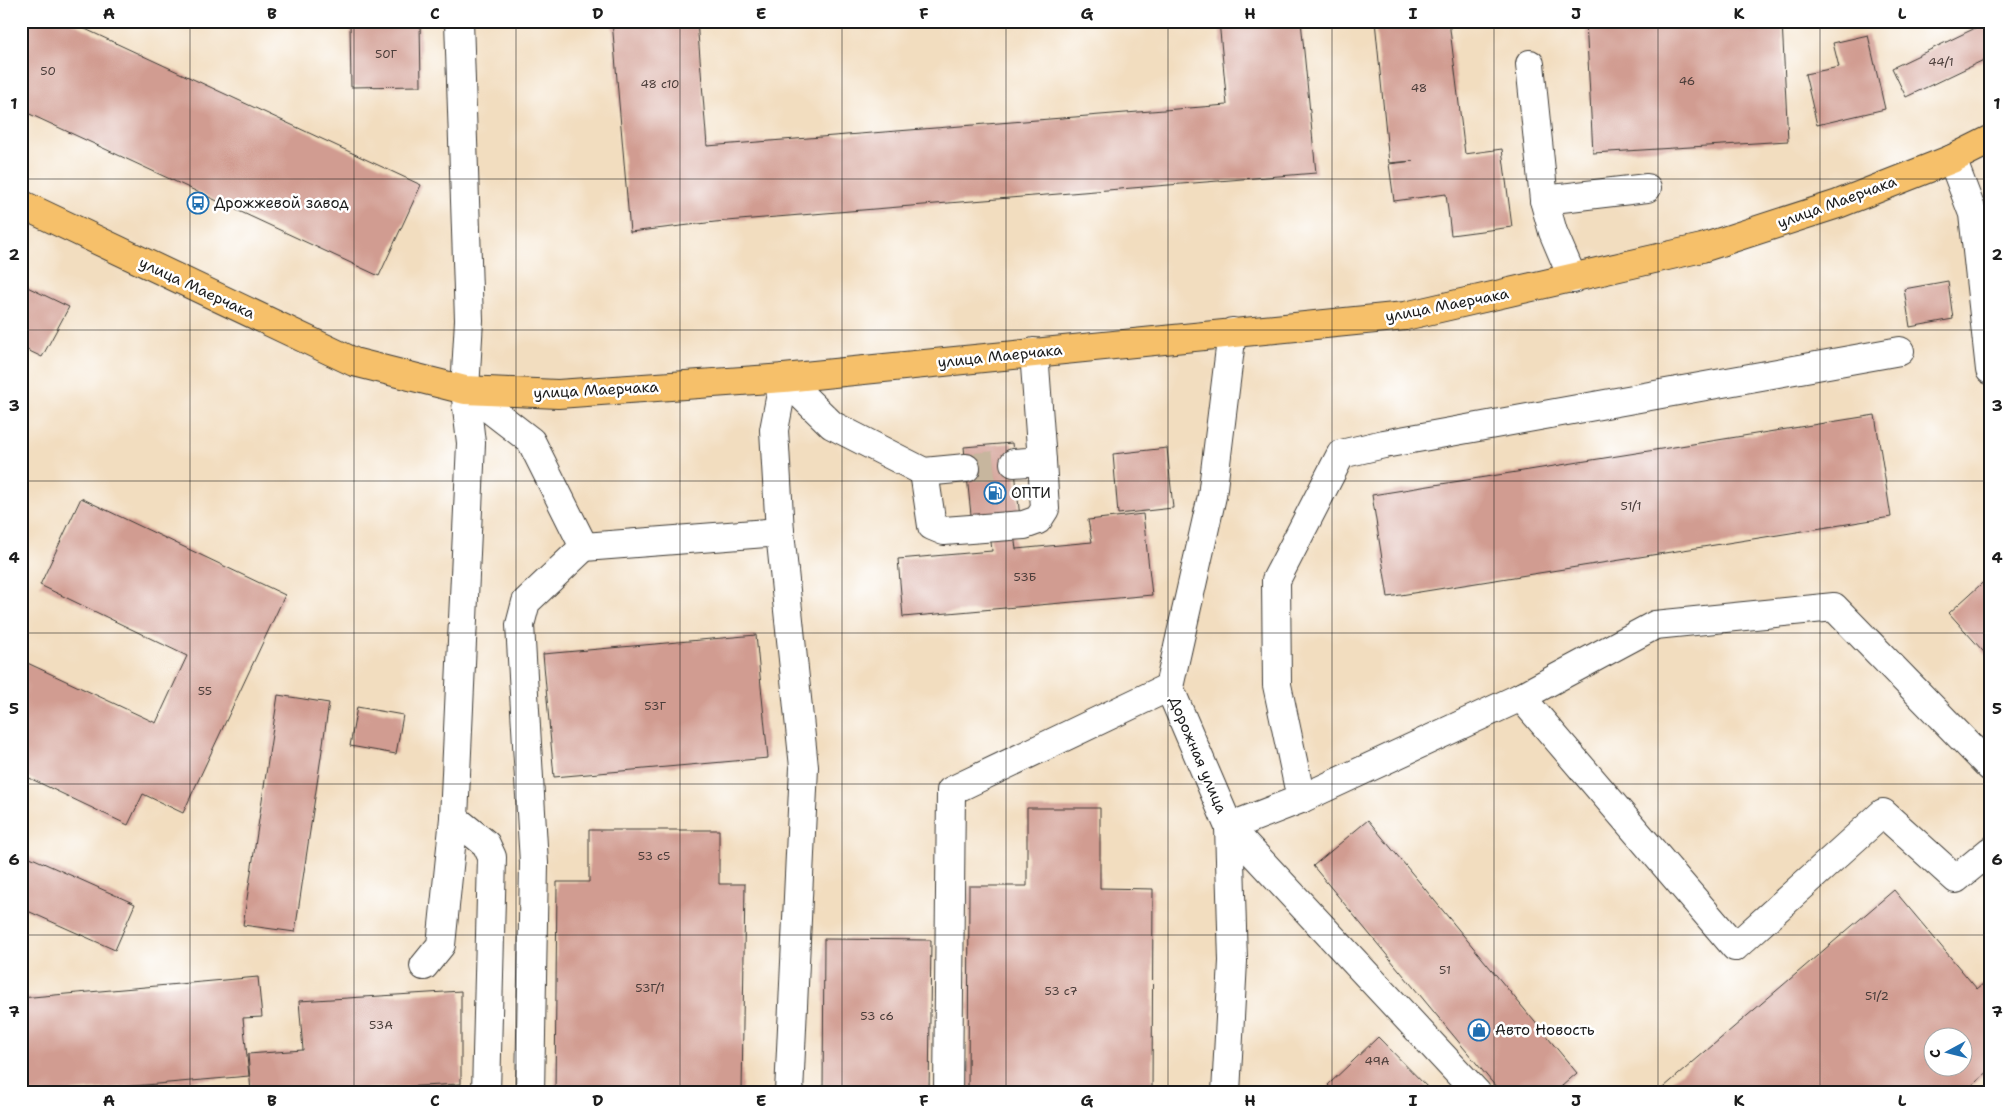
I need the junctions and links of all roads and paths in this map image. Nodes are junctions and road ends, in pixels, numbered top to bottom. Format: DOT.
graph roads {
  1 [pos="459,21"];
  2 [pos="1530,64"];
  3 [pos="1990,140"];
  4 [pos="1952,159"];
  5 [pos="1647,188"];
  6 [pos="1544,200"];
  7 [pos="21,204"];
  8 [pos="1573,279"];
  9 [pos="1232,332"];
  10 [pos="1900,351"];
  11 [pos="1034,352"];
  12 [pos="1990,370"];
  13 [pos="784,378"];
  14 [pos="466,390"];
  15 [pos="1042,461"];
  16 [pos="1014,463"];
  17 [pos="966,468"];
  18 [pos="924,472"];
  19 [pos="780,532"];
  20 [pos="584,547"];
  21 [pos="1169,687"];
  22 [pos="1521,698"];
  23 [pos="1990,767"];
  24 [pos="1301,799"];
  25 [pos="454,818"];
  26 [pos="1229,827"];
  27 [pos="1990,852"];
  28 [pos="424,966"];
  29 [pos="486,1093"];
  30 [pos="530,1093"];
  31 [pos="789,1093"];
  32 [pos="948,1093"];
  33 [pos="1226,1093"];
  34 [pos="1477,1093"];
  1 -- 14 [label="street"];
  2 -- 6 [label="street"];
  3 -- 4 [label="main road, улица Маерчака"];
  4 -- 8 [label="main road, улица Маерчака"];
  4 -- 12 [label="street"];
  5 -- 6 [label="street"];
  6 -- 8 [label="street"];
  7 -- 14 [label="main road, улица Маерчака"];
  8 -- 9 [label="main road, улица Маерчака"];
  9 -- 11 [label="main road, улица Маерчака"];
  9 -- 21 [label="street, Дорожная улица"];
  10 -- 24 [label="street"];
  11 -- 13 [label="main road, улица Маерчака"];
  11 -- 15 [label="street"];
  13 -- 14 [label="main road, улица Маерчака"];
  13 -- 18 [label="street"];
  13 -- 19 [label="street"];
  14 -- 20 [label="street"];
  14 -- 25 [label="street"];
  15 -- 16 [label="street"];
  15 -- 18 [label="street"];
  17 -- 18 [label="street"];
  19 -- 20 [label="street"];
  19 -- 31 [label="street"];
  20 -- 30 [label="street"];
  21 -- 26 [label="street, Дорожная улица"];
  21 -- 32 [label="street"];
  22 -- 23 [label="street"];
  22 -- 24 [label="street"];
  22 -- 27 [label="street"];
  24 -- 26 [label="street"];
  25 -- 28 [label="street"];
  25 -- 29 [label="street"];
  26 -- 33 [label="street, Дорожная улица"];
  26 -- 34 [label="street"];
}
